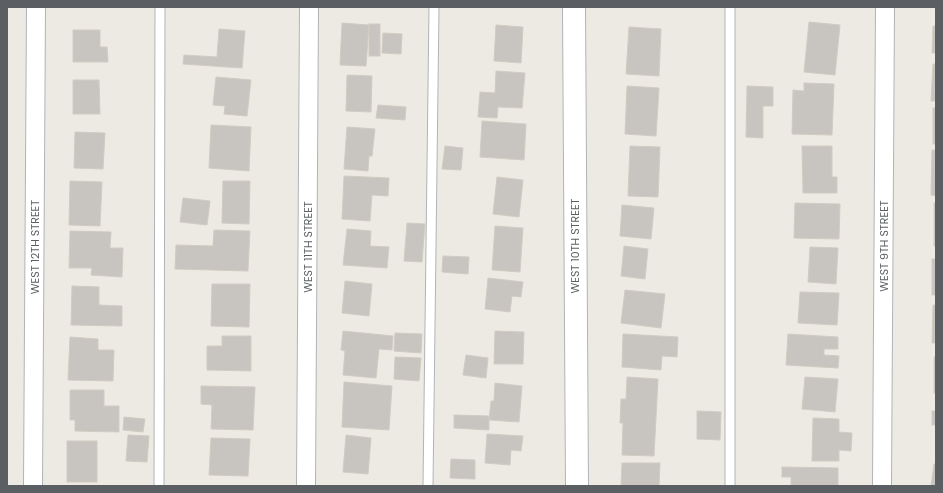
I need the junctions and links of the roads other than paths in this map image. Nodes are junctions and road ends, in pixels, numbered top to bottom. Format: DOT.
graph roads {
  1 [pos="36,7"];
  2 [pos="160,7"];
  3 [pos="309,7"];
  4 [pos="434,7"];
  5 [pos="574,7"];
  6 [pos="730,7"];
  7 [pos="885,7"];
  8 [pos="33,486"];
  9 [pos="160,486"];
  10 [pos="306,486"];
  11 [pos="428,486"];
  12 [pos="577,486"];
  13 [pos="730,486"];
  14 [pos="882,486"];
  1 -- 8 [label="street, WEST 12TH STREET"];
  2 -- 9 [label="lane"];
  3 -- 10 [label="street, WEST 11TH STREET"];
  4 -- 11 [label="lane"];
  5 -- 12 [label="street, WEST 10TH STREET"];
  6 -- 13 [label="lane"];
  7 -- 14 [label="street, WEST 9TH STREET"];
}
